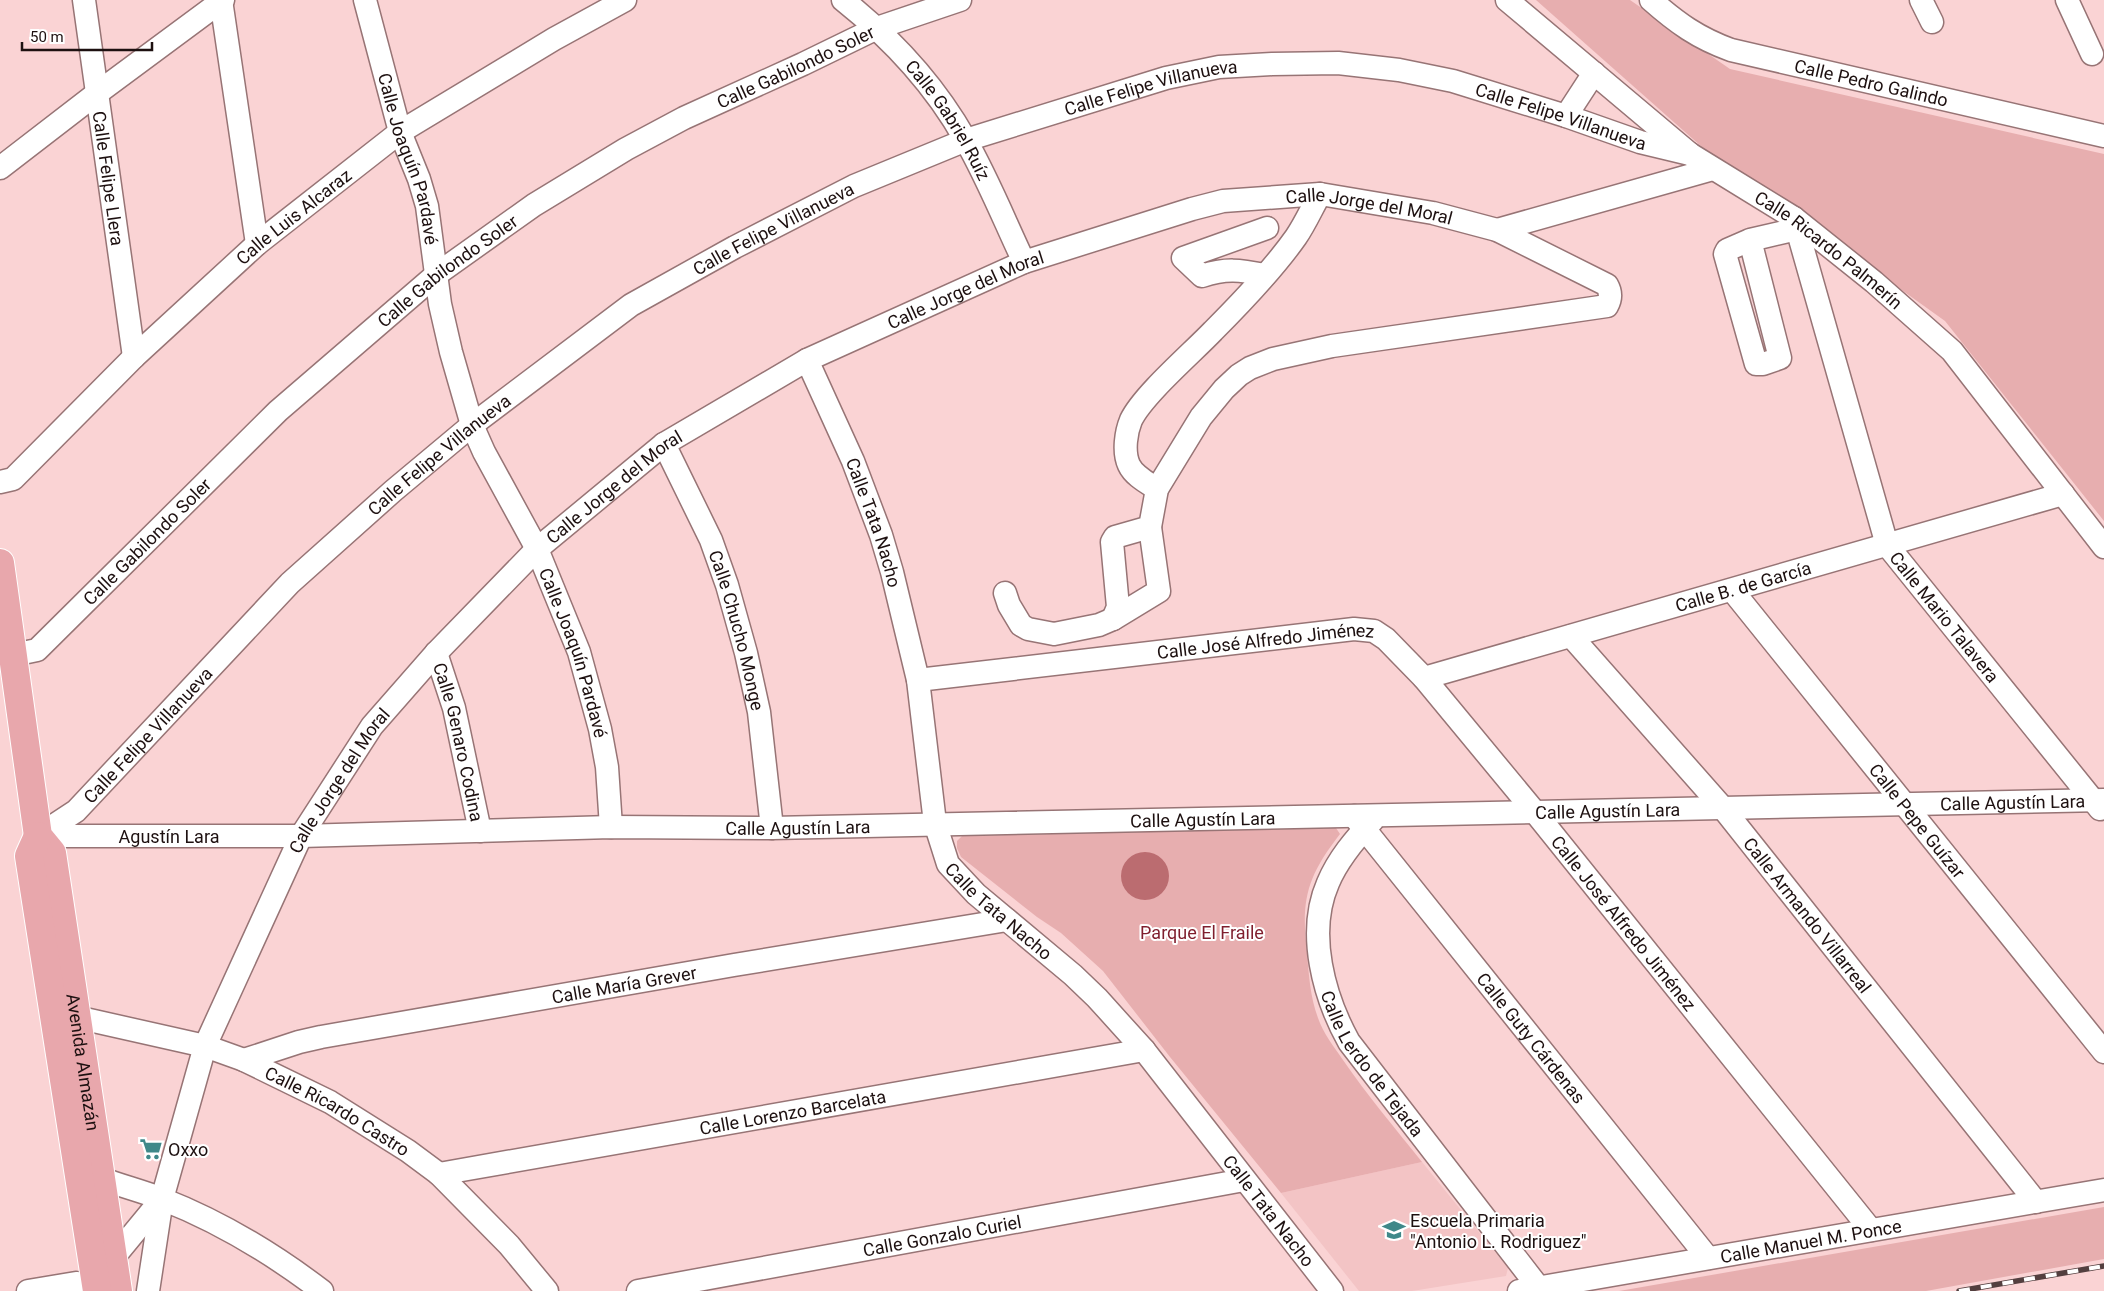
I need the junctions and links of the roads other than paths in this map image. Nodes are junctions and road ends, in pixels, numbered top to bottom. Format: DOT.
graph roads {
  1 [pos="84,0"];
  2 [pos="365,0"];
  3 [pos="625,0"];
  4 [pos="843,0"];
  5 [pos="960,0"];
  6 [pos="1507,0"];
  7 [pos="1651,0"];
  8 [pos="1921,0"];
  9 [pos="2067,0"];
  10 [pos="221,1"];
  11 [pos="1932,22"];
  12 [pos="877,28"];
  13 [pos="2092,54"];
  14 [pos="1594,73"];
  15 [pos="96,94"];
  16 [pos="1566,116"];
  17 [pos="400,132"];
  18 [pos="2104,136"];
  19 [pos="966,140"];
  20 [pos="1690,154"];
  21 [pos="0,168"];
  22 [pos="1713,169"];
  23 [pos="1320,194"];
  24 [pos="1796,223"];
  25 [pos="1267,228"];
  26 [pos="1497,230"];
  27 [pos="1750,240"];
  28 [pos="257,244"];
  29 [pos="1024,262"];
  30 [pos="437,274"];
  31 [pos="1264,276"];
  32 [pos="134,357"];
  33 [pos="807,360"];
  34 [pos="472,425"];
  35 [pos="664,444"];
  36 [pos="0,482"];
  37 [pos="1157,489"];
  38 [pos="2063,494"];
  39 [pos="1150,527"];
  40 [pos="1887,545"];
  41 [pos="2104,547"];
  42 [pos="537,550"];
  43 [pos="0,563"];
  44 [pos="1732,590"];
  45 [pos="1006,593"];
  46 [pos="1113,619"];
  47 [pos="4,621"];
  48 [pos="1571,636"];
  49 [pos="436,653"];
  50 [pos="13,655"];
  51 [pos="1424,678"];
  52 [pos="918,680"];
  53 [pos="1905,805"];
  54 [pos="2100,805"];
  55 [pos="1722,808"];
  56 [pos="1534,811"];
  57 [pos="1365,821"];
  58 [pos="935,823"];
  59 [pos="611,827"];
  60 [pos="772,828"];
  61 [pos="480,832"];
  62 [pos="38,836"];
  63 [pos="300,836"];
  64 [pos="1006,920"];
  65 [pos="76,1017"];
  66 [pos="205,1046"];
  67 [pos="1144,1050"];
  68 [pos="2104,1052"];
  69 [pos="244,1060"];
  70 [pos="439,1174"];
  71 [pos="100,1178"];
  72 [pos="1244,1180"];
  73 [pos="2104,1190"];
  74 [pos="162,1199"];
  75 [pos="2036,1202"];
  76 [pos="1871,1230"];
  77 [pos="1708,1258"];
  78 [pos="99,1281"];
  79 [pos="1529,1289"];
  80 [pos="28,1291"];
  81 [pos="148,1291"];
  82 [pos="322,1291"];
  83 [pos="547,1291"];
  84 [pos="638,1291"];
  85 [pos="1332,1291"];
  1 -- 15 [label="street, Calle Felipe Llera"];
  2 -- 17 [label="street, Calle Joaquín Pardavé"];
  3 -- 17 [label="street, Calle Luis Alcaraz"];
  4 -- 12 [label="street, Calle Gabriel Ruíz"];
  5 -- 12 [label="street, Calle Gabilondo Soler"];
  6 -- 14 [label="street, Calle Ricardo Palmerín"];
  7 -- 18 [label="street, Calle Pedro Galindo"];
  8 -- 11 [label="street"];
  9 -- 13 [label="street"];
  10 -- 15 [label="street"];
  10 -- 28 [label="street"];
  12 -- 19 [label="street, Calle Gabriel Ruíz"];
  12 -- 30 [label="street, Calle Gabilondo Soler"];
  14 -- 16 [label="street"];
  14 -- 20 [label="street, Calle Ricardo Palmerín"];
  15 -- 21 [label="street"];
  15 -- 32 [label="street, Calle Felipe Llera"];
  16 -- 19 [label="street, Calle Felipe Villanueva"];
  16 -- 20 [label="street, Calle Felipe Villanueva"];
  17 -- 28 [label="street, Calle Luis Alcaraz"];
  17 -- 30 [label="street, Calle Joaquín Pardavé"];
  19 -- 29 [label="street, Calle Gabriel Ruíz"];
  19 -- 34 [label="street, Calle Felipe Villanueva"];
  20 -- 22 [label="street, Calle Ricardo Palmerín"];
  22 -- 24 [label="street, Calle Ricardo Palmerín"];
  22 -- 26 [label="street"];
  23 -- 26 [label="street, Calle Jorge del Moral"];
  23 -- 29 [label="street, Calle Jorge del Moral"];
  23 -- 31 [label="street"];
  24 -- 27 [label="street"];
  24 -- 38 [label="street, Calle Ricardo Palmerín"];
  24 -- 40 [label="street, Calle Mario Talavera"];
  25 -- 31 [label="street"];
  26 -- 37 [label="street, Calle Jorge del Moral"];
  27 -- 27 [label="street"];
  28 -- 32 [label="street, Calle Luis Alcaraz"];
  29 -- 33 [label="street, Calle Jorge del Moral"];
  30 -- 34 [label="street, Calle Joaquín Pardavé"];
  30 -- 50 [label="street, Calle Gabilondo Soler"];
  31 -- 37 [label="street"];
  32 -- 36 [label="street, Calle Luis Alcaraz"];
  33 -- 35 [label="street, Calle Jorge del Moral"];
  33 -- 52 [label="street, Calle Tata Nacho"];
  34 -- 42 [label="street, Calle Joaquín Pardavé"];
  34 -- 62 [label="street, Calle Felipe Villanueva"];
  35 -- 42 [label="street, Calle Jorge del Moral"];
  35 -- 60 [label="street, Calle Chucho Monge"];
  37 -- 39 [label="street"];
  38 -- 40 [label="street, Calle B. de García"];
  38 -- 41 [label="street, Calle Ricardo Palmerín"];
  39 -- 46 [label="street"];
  39 -- 46 [label="street"];
  40 -- 44 [label="street, Calle B. de García"];
  40 -- 54 [label="street, Calle Mario Talavera"];
  42 -- 49 [label="street, Calle Jorge del Moral"];
  42 -- 59 [label="street, Calle Joaquín Pardavé"];
  43 -- 47 [label="main road, Avenida Almazán"];
  44 -- 48 [label="street, Calle B. de García"];
  44 -- 53 [label="street, Calle Pepe Guízar"];
  45 -- 46 [label="street"];
  47 -- 50 [label="main road, Avenida Almazán"];
  48 -- 51 [label="street, Calle B. de García"];
  48 -- 55 [label="street, Calle Armando Villarreal"];
  49 -- 61 [label="street, Calle Genaro Codina"];
  49 -- 63 [label="street, Calle Jorge del Moral"];
  50 -- 62 [label="main road, Avenida Almazán"];
  51 -- 52 [label="street, Calle José Alfredo Jiménez"];
  51 -- 56 [label="street, Calle José Alfredo Jiménez"];
  52 -- 58 [label="street, Calle Tata Nacho"];
  53 -- 54 [label="street, Calle Agustín Lara"];
  53 -- 55 [label="street, Calle Agustín Lara"];
  53 -- 68 [label="street, Calle Pepe Guízar"];
  55 -- 56 [label="street, Calle Agustín Lara"];
  55 -- 75 [label="street, Calle Armando Villarreal"];
  56 -- 57 [label="street, Calle Agustín Lara"];
  56 -- 76 [label="street, Calle José Alfredo Jiménez"];
  57 -- 58 [label="street, Calle Agustín Lara"];
  57 -- 77 [label="street, Calle Guty Cárdenas"];
  57 -- 79 [label="street, Calle Lerdo de Tejada"];
  58 -- 60 [label="street, Calle Agustín Lara"];
  58 -- 64 [label="street, Calle Tata Nacho"];
  59 -- 60 [label="street, Calle Agustín Lara"];
  59 -- 61 [label="street, Calle Agustín Lara"];
  61 -- 63 [label="street, Calle Agustín Lara"];
  62 -- 63 [label="street, Agustín Lara"];
  62 -- 65 [label="main road, Avenida Almazán"];
  62 -- 78 [label="main road, Avenida Almazán"];
  63 -- 66 [label="street, Calle Jorge del Moral"];
  64 -- 67 [label="street, Calle Tata Nacho"];
  64 -- 69 [label="street, Calle María Grever"];
  65 -- 66 [label="street, Calle Ricardo Castro"];
  65 -- 71 [label="main road, Avenida Almazán"];
  66 -- 69 [label="street, Calle Ricardo Castro"];
  66 -- 74 [label="street, Calle Jorge del Moral"];
  67 -- 70 [label="street, Calle Lorenzo Barcelata"];
  67 -- 72 [label="street, Calle Tata Nacho"];
  69 -- 70 [label="street, Calle Ricardo Castro"];
  70 -- 83 [label="street, Calle Ricardo Castro"];
  71 -- 74 [label="street"];
  71 -- 78 [label="main road, Avenida Almazán"];
  72 -- 84 [label="street, Calle Gonzalo Curiel"];
  72 -- 85 [label="street, Calle Tata Nacho"];
  73 -- 75 [label="street, Calle Manuel M. Ponce"];
  74 -- 78 [label="street"];
  74 -- 81 [label="street, Calle Jorge del Moral"];
  74 -- 82 [label="street"];
  75 -- 76 [label="street, Calle Manuel M. Ponce"];
  76 -- 77 [label="street, Calle Manuel M. Ponce"];
  77 -- 79 [label="street, Calle Manuel M. Ponce"];
  78 -- 80 [label="street"];
}
